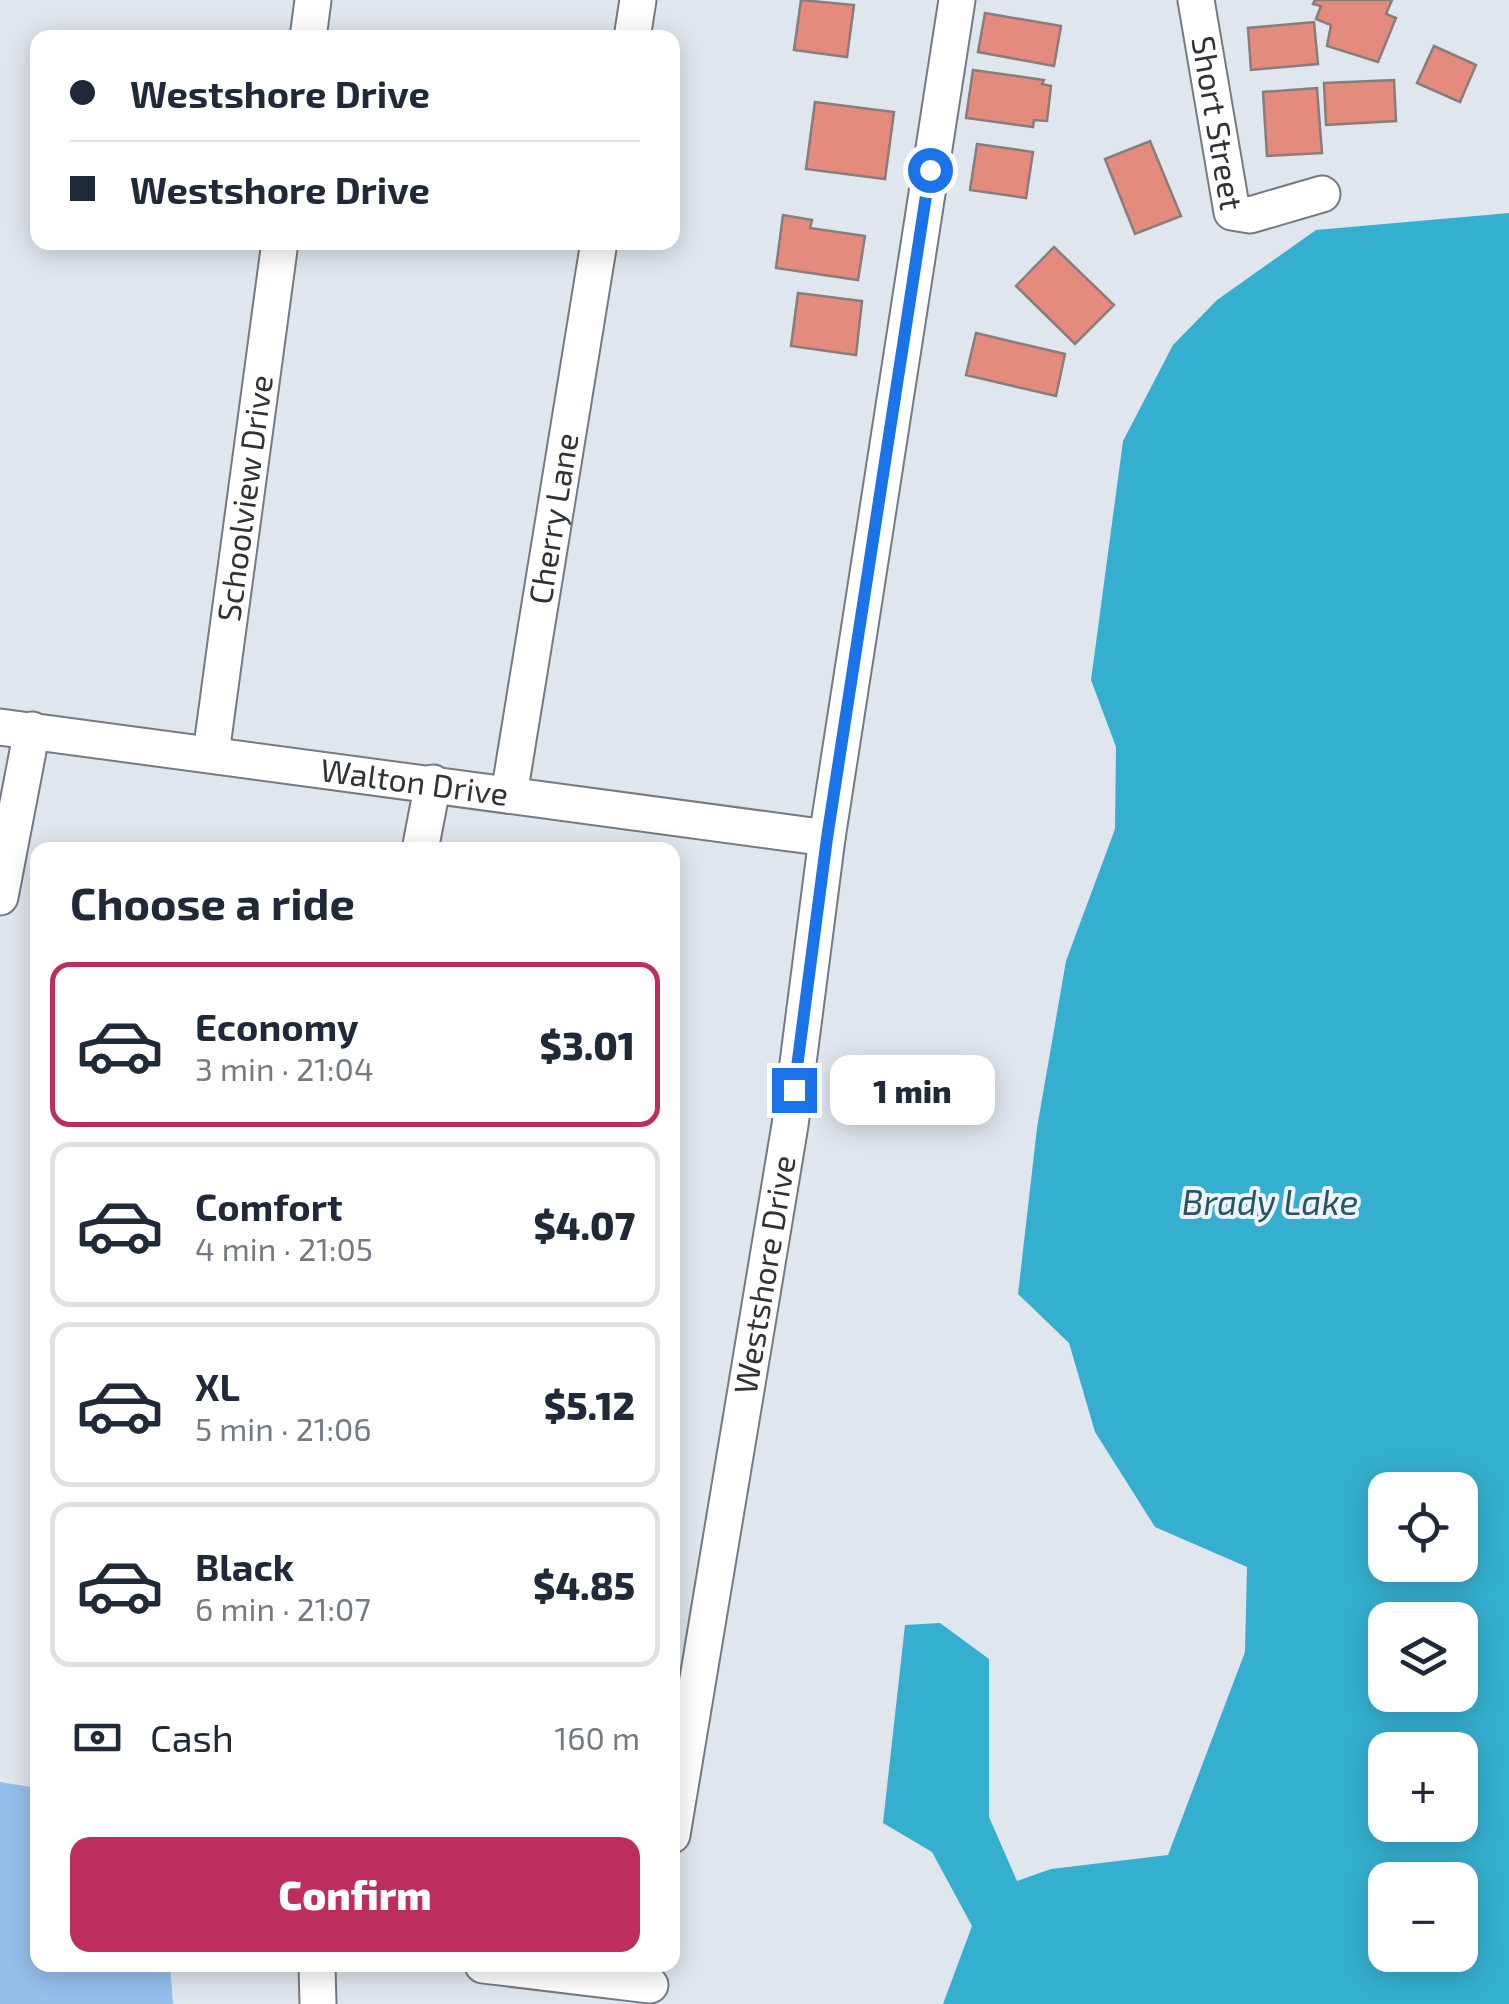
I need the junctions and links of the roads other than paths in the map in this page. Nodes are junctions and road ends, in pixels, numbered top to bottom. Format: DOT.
graph roads {
  1 [pos="313,0"];
  2 [pos="638,0"];
  3 [pos="957,0"];
  4 [pos="1196,0"];
  5 [pos="309,30"];
  6 [pos="633,30"];
  7 [pos="1322,194"];
  8 [pos="279,250"];
  9 [pos="598,250"];
  10 [pos="16,729"];
  11 [pos="210,754"];
  12 [pos="434,783"];
  13 [pos="509,795"];
  14 [pos="827,838"];
  15 [pos="422,842"];
  16 [pos="0,897"];
  17 [pos="680,1787"];
  18 [pos="317,1972"];
  19 [pos="542,1972"];
  20 [pos="653,1985"];
  21 [pos="318,2004"];
  1 -- 5 [label="street"];
  2 -- 6 [label="street"];
  3 -- 14 [label="street, Westshore Drive"];
  4 -- 7 [label="street, Short Street"];
  8 -- 11 [label="street, Schoolview Drive"];
  9 -- 13 [label="street, Cherry Lane"];
  10 -- 11 [label="street, Walton Drive"];
  10 -- 16 [label="street"];
  11 -- 12 [label="street, Walton Drive"];
  12 -- 13 [label="street, Walton Drive"];
  12 -- 15 [label="street"];
  13 -- 14 [label="street, Walton Drive"];
  14 -- 17 [label="street, Westshore Drive"];
  18 -- 21 [label="street"];
  19 -- 20 [label="street"];
}
